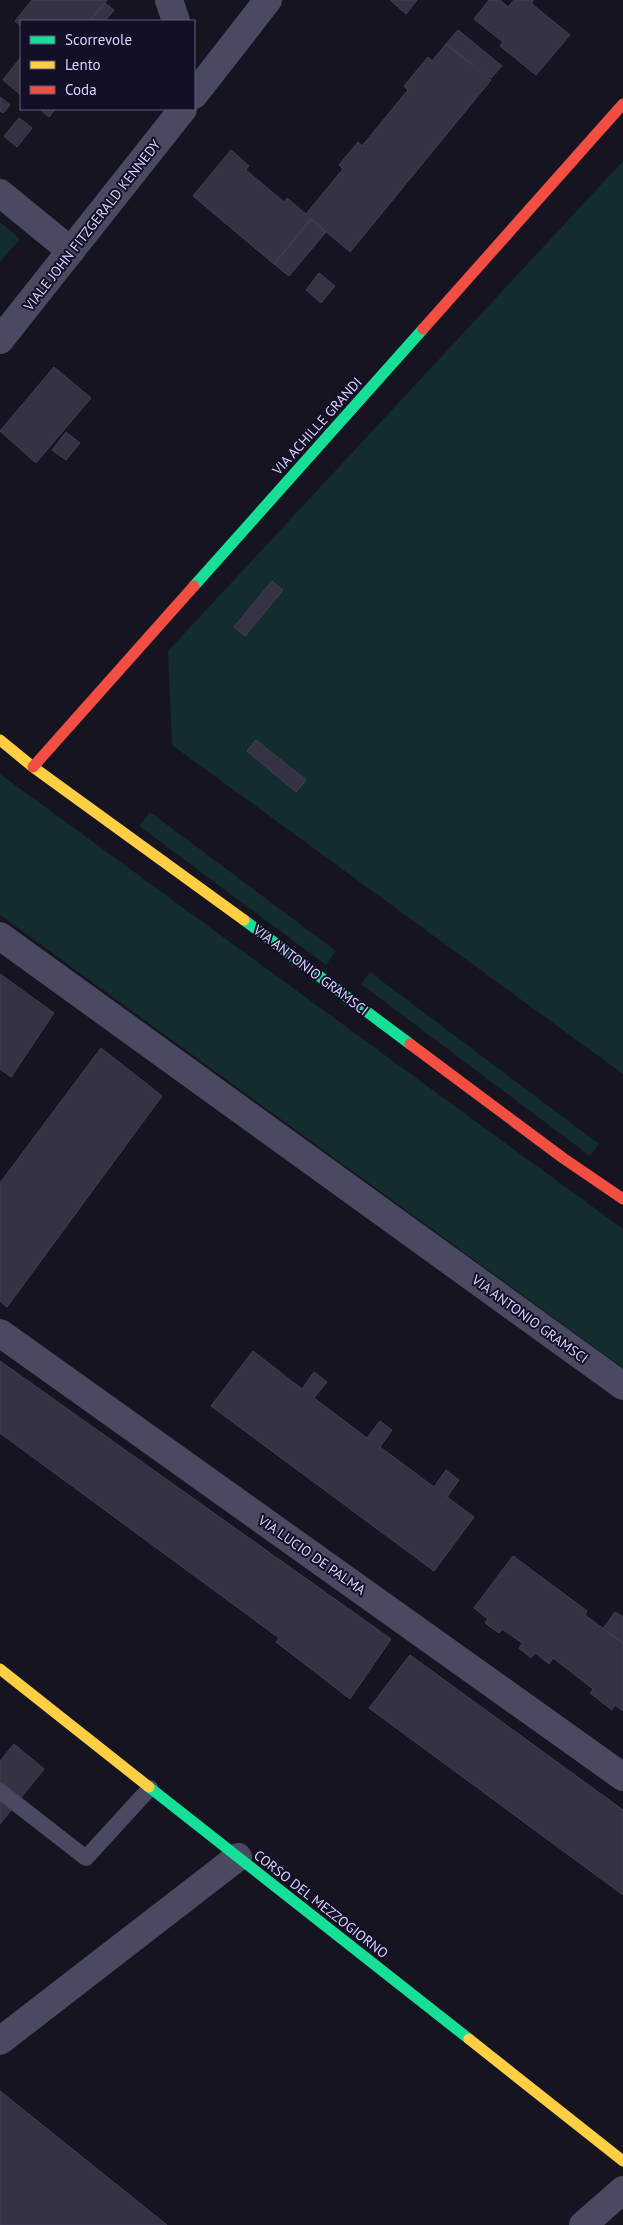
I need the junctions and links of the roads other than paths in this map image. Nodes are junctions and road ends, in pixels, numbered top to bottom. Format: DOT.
graph roads {
  1 [pos="169,0"];
  2 [pos="268,0"];
  3 [pos="176,20"];
  4 [pos="195,87"];
  5 [pos="623,104"];
  6 [pos="178,110"];
  7 [pos="0,193"];
  8 [pos="71,251"];
  9 [pos="0,340"];
  10 [pos="0,740"];
  11 [pos="33,766"];
  12 [pos="0,936"];
  13 [pos="623,1199"];
  14 [pos="0,1333"];
  15 [pos="623,1386"];
  16 [pos="0,1670"];
  17 [pos="623,1777"];
  18 [pos="150,1788"];
  19 [pos="0,1791"];
  20 [pos="238,1858"];
  21 [pos="0,2041"];
  22 [pos="623,2161"];
  23 [pos="623,2190"];
  24 [pos="582,2225"];
  1 -- 3 [label="street"];
  2 -- 4 [label="street, VIALE JOHN FITZGERALD KENNEDY"];
  5 -- 11 [label="street, VIA ACHILLE GRANDI"];
  6 -- 8 [label="street, VIALE JOHN FITZGERALD KENNEDY"];
  7 -- 8 [label="street"];
  8 -- 9 [label="street, VIALE JOHN FITZGERALD KENNEDY"];
  10 -- 11 [label="street, VIA ANTONIO GRAMSCI"];
  11 -- 13 [label="street, VIA ANTONIO GRAMSCI"];
  12 -- 15 [label="street, VIA ANTONIO GRAMSCI"];
  14 -- 17 [label="street, VIA LUCIO DE PALMA"];
  16 -- 18 [label="street, CORSO DEL MEZZOGIORNO"];
  18 -- 19 [label="lane"];
  18 -- 20 [label="street, CORSO DEL MEZZOGIORNO"];
  20 -- 21 [label="street"];
  20 -- 22 [label="street, CORSO DEL MEZZOGIORNO"];
  23 -- 24 [label="street"];
}
